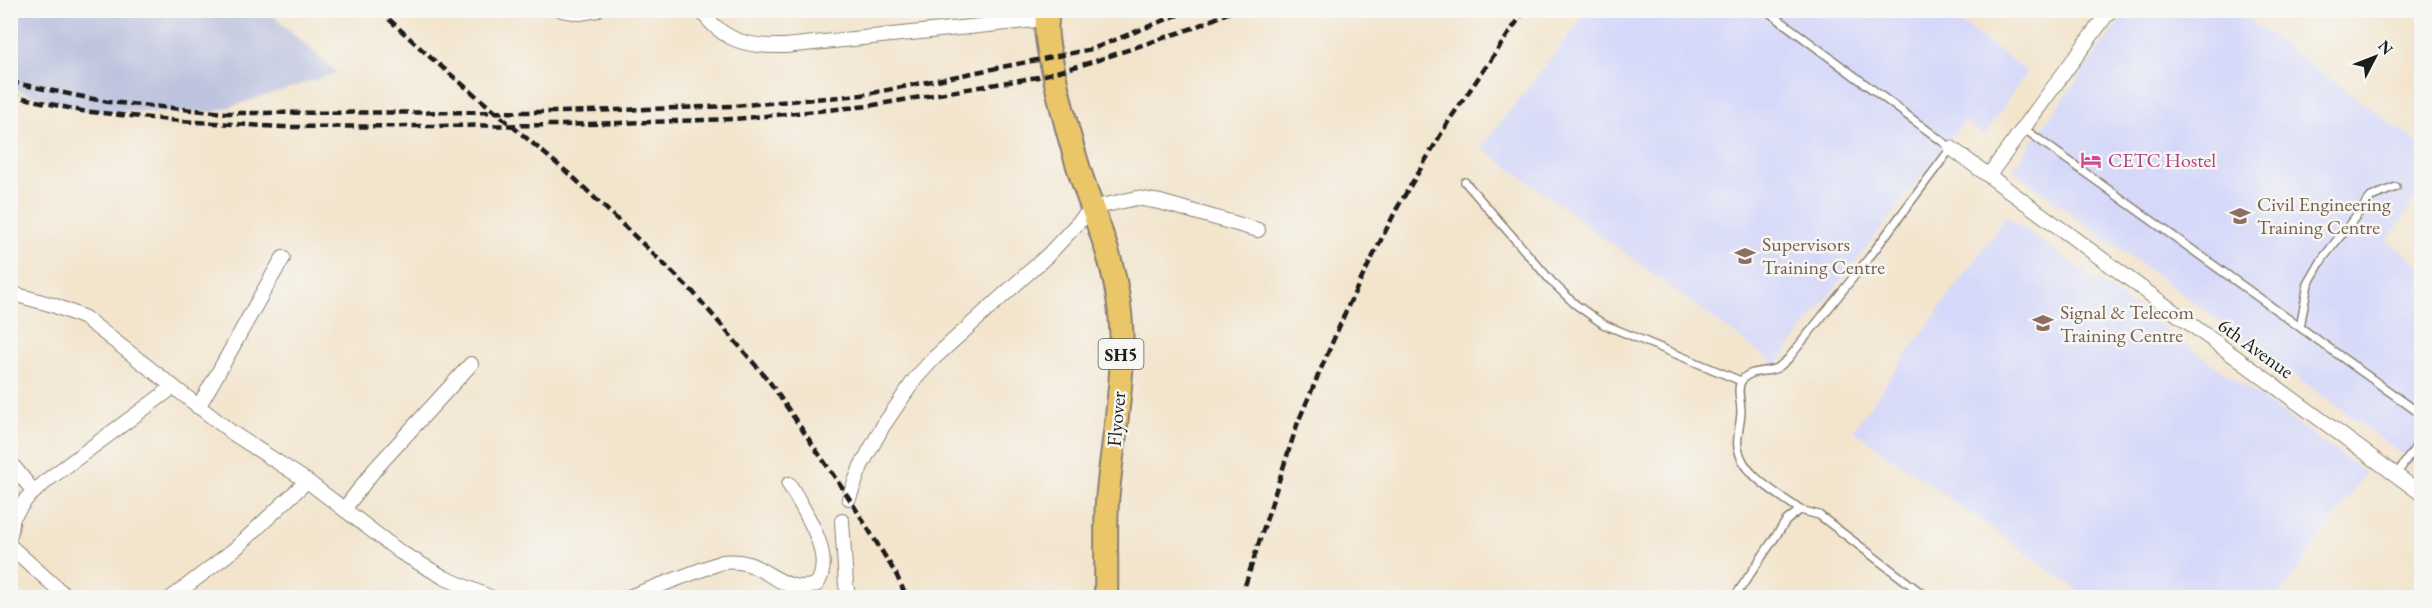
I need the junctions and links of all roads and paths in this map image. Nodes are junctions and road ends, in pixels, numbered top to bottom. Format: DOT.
graph roads {
  1 [pos="562,10"];
  2 [pos="597,10"];
  3 [pos="701,10"];
  4 [pos="1766,10"];
  5 [pos="2110,10"];
  6 [pos="1047,15"];
  7 [pos="2023,128"];
  8 [pos="1951,148"];
  9 [pos="1989,175"];
  10 [pos="1465,182"];
  11 [pos="2396,187"];
  12 [pos="1092,208"];
  13 [pos="1258,230"];
  14 [pos="284,258"];
  15 [pos="10,293"];
  16 [pos="2300,327"];
  17 [pos="471,364"];
  18 [pos="1741,381"];
  19 [pos="172,388"];
  20 [pos="198,407"];
  21 [pos="2421,415"];
  22 [pos="2421,438"];
  23 [pos="10,462"];
  24 [pos="2396,476"];
  25 [pos="307,481"];
  26 [pos="789,484"];
  27 [pos="34,492"];
  28 [pos="2421,494"];
  29 [pos="849,498"];
  30 [pos="345,508"];
  31 [pos="1800,510"];
  32 [pos="842,521"];
  33 [pos="10,535"];
  34 [pos="10,546"];
  35 [pos="799,587"];
  36 [pos="68,597"];
  37 [pos="171,597"];
  38 [pos="492,597"];
  39 [pos="626,597"];
  40 [pos="785,597"];
  41 [pos="849,597"];
  42 [pos="1106,597"];
  43 [pos="1734,597"];
  44 [pos="1928,597"];
  1 -- 2 [label="street"];
  3 -- 6 [label="street"];
  4 -- 8 [label="lane"];
  5 -- 7 [label="street"];
  6 -- 12 [label="main road, SH5"];
  7 -- 9 [label="street"];
  7 -- 16 [label="lane"];
  8 -- 9 [label="street, 6th Avenue"];
  8 -- 18 [label="lane"];
  9 -- 24 [label="street, 6th Avenue"];
  10 -- 18 [label="lane"];
  11 -- 16 [label="lane"];
  12 -- 13 [label="street"];
  12 -- 29 [label="street"];
  12 -- 42 [label="main road, Flyover / SH5"];
  14 -- 20 [label="street"];
  15 -- 19 [label="street"];
  16 -- 21 [label="lane"];
  17 -- 30 [label="street"];
  18 -- 31 [label="lane"];
  19 -- 20 [label="street"];
  19 -- 27 [label="street"];
  20 -- 25 [label="street"];
  22 -- 24 [label="lane"];
  23 -- 27 [label="street"];
  24 -- 28 [label="street, 6th Avenue"];
  25 -- 30 [label="street"];
  25 -- 37 [label="street"];
  26 -- 35 [label="street"];
  27 -- 33 [label="street"];
  30 -- 38 [label="street"];
  31 -- 43 [label="lane"];
  31 -- 44 [label="lane"];
  32 -- 41 [label="street"];
  34 -- 36 [label="street"];
  35 -- 39 [label="street"];
  35 -- 40 [label="street"];
}
